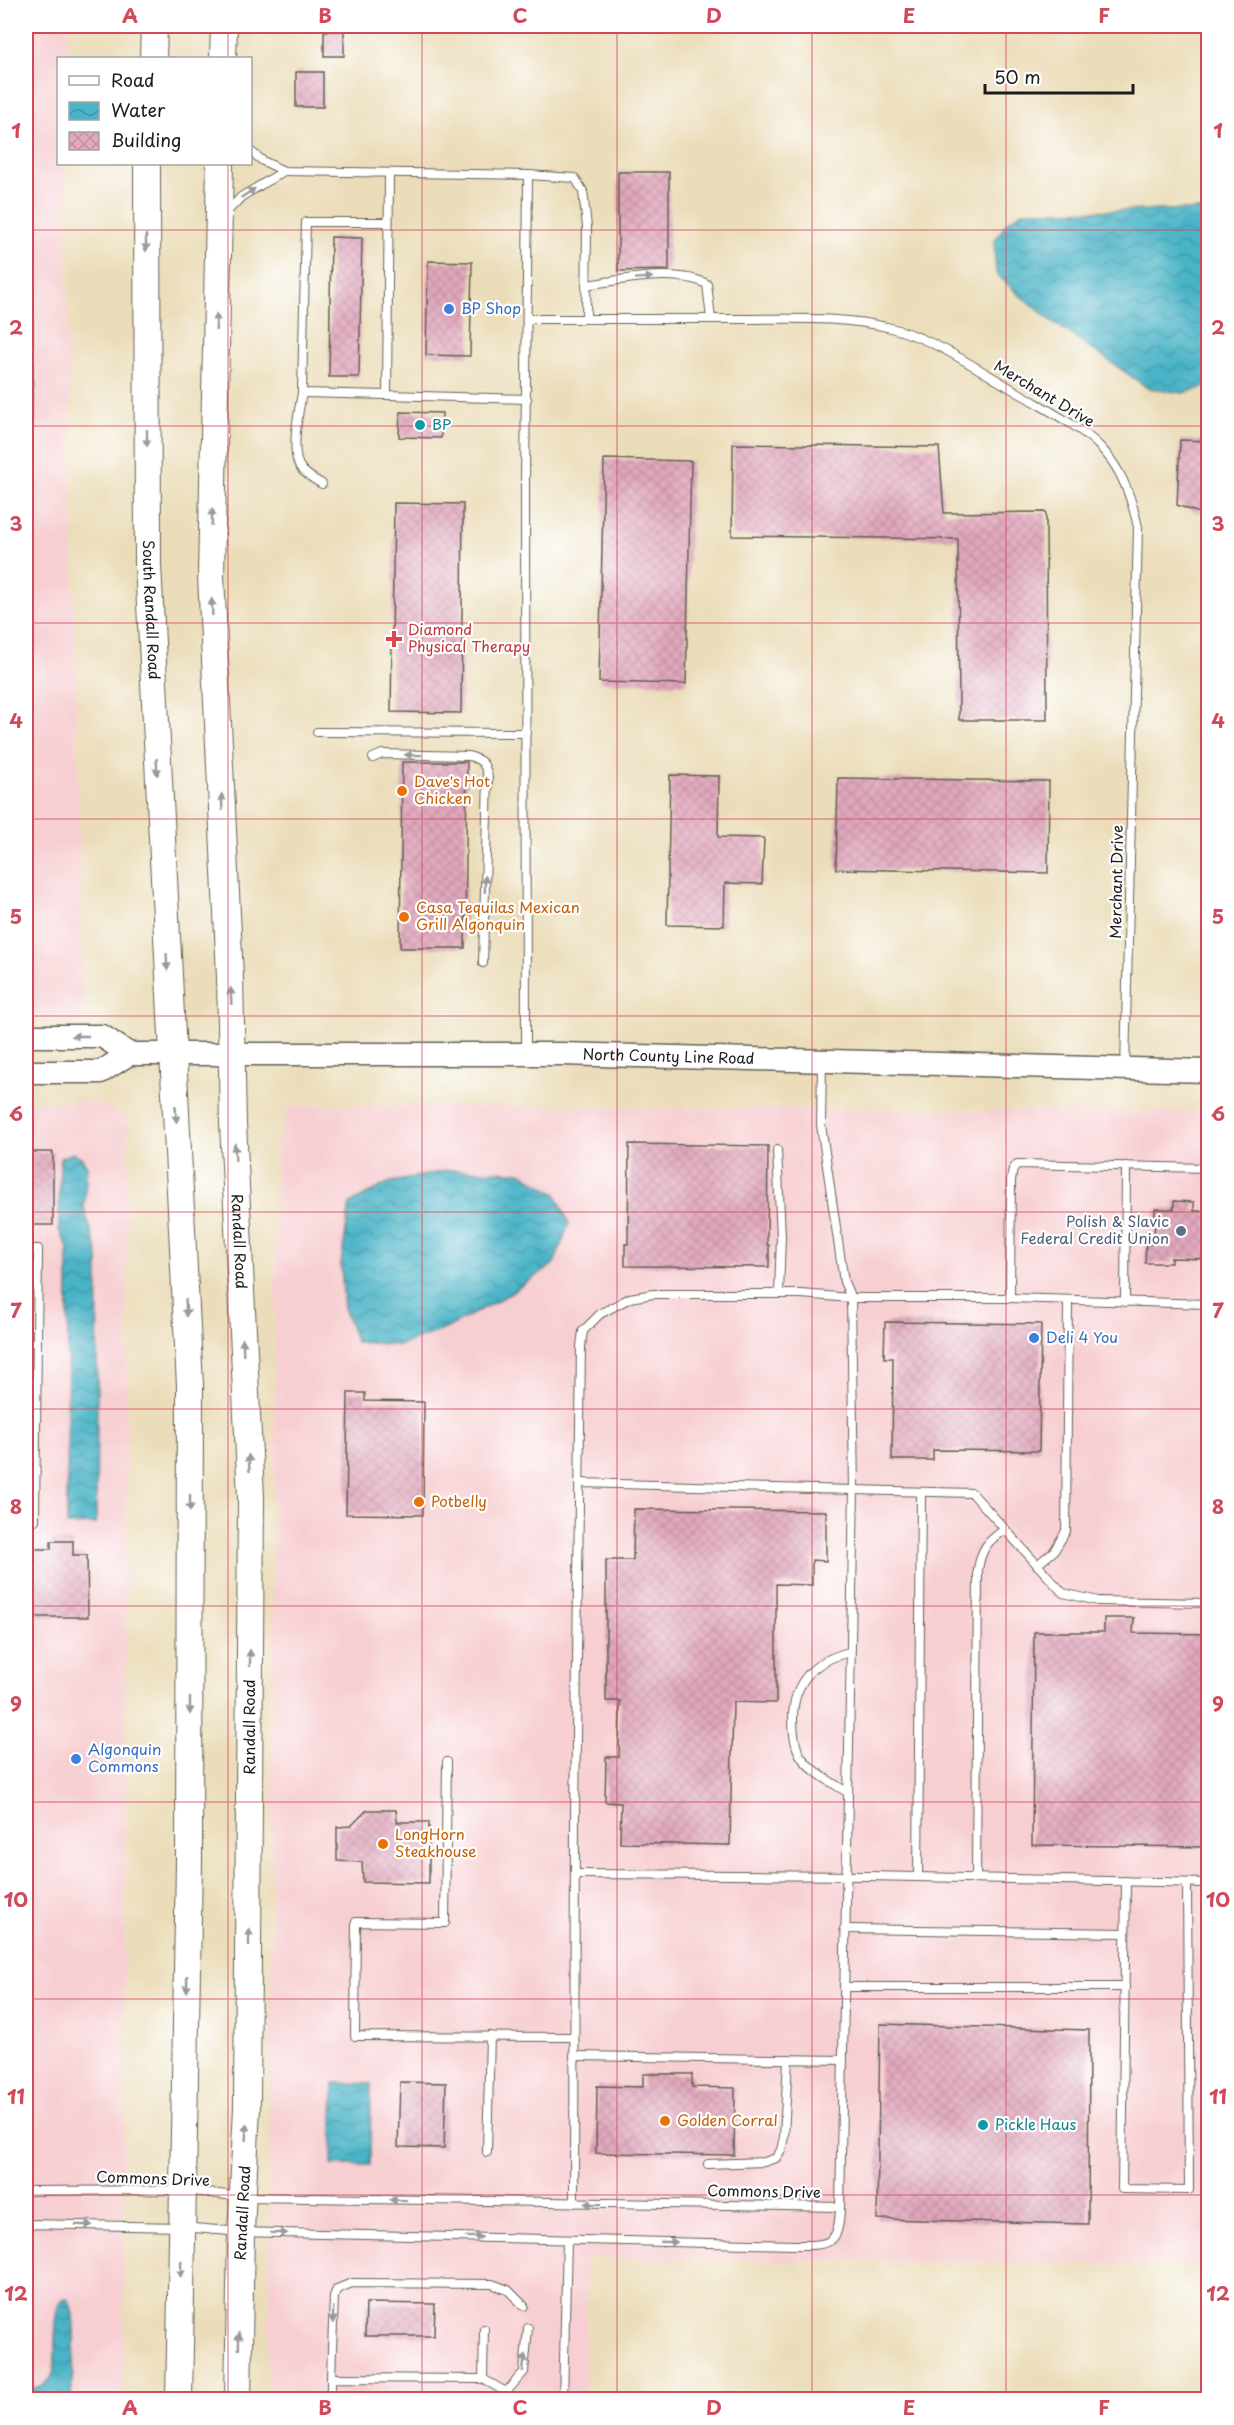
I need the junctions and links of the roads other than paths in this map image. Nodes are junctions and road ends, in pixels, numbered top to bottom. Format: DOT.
graph roads {
  1 [pos="154,26"];
  2 [pos="224,26"];
  3 [pos="153,57"];
  4 [pos="223,57"];
  5 [pos="252,153"];
  6 [pos="147,165"];
  7 [pos="220,165"];
  8 [pos="284,171"];
  9 [pos="389,173"];
  10 [pos="528,175"];
  11 [pos="26,214"];
  12 [pos="218,222"];
  13 [pos="388,222"];
  14 [pos="586,285"];
  15 [pos="528,320"];
  16 [pos="586,320"];
  17 [pos="711,320"];
  18 [pos="27,359"];
  19 [pos="302,393"];
  20 [pos="387,395"];
  21 [pos="527,399"];
  22 [pos="27,442"];
  23 [pos="322,484"];
  24 [pos="317,732"];
  25 [pos="526,733"];
  26 [pos="372,758"];
  27 [pos="483,963"];
  28 [pos="26,1036"];
  29 [pos="129,1054"];
  30 [pos="526,1054"];
  31 [pos="172,1055"];
  32 [pos="233,1055"];
  33 [pos="822,1061"];
  34 [pos="1125,1069"];
  35 [pos="1209,1071"];
  36 [pos="26,1072"];
  37 [pos="777,1150"];
  38 [pos="1126,1166"];
  39 [pos="1209,1168"];
  40 [pos="26,1249"];
  41 [pos="779,1294"];
  42 [pos="851,1298"];
  43 [pos="1010,1298"];
  44 [pos="1068,1300"];
  45 [pos="1125,1302"];
  46 [pos="1209,1304"];
  47 [pos="579,1483"];
  48 [pos="854,1490"];
  49 [pos="921,1492"];
  50 [pos="26,1520"];
  51 [pos="1005,1528"];
  52 [pos="1037,1564"];
  53 [pos="1209,1603"];
  54 [pos="850,1652"];
  55 [pos="447,1762"];
  56 [pos="847,1792"];
  57 [pos="574,1874"];
  58 [pos="845,1876"];
  59 [pos="918,1877"];
  60 [pos="976,1878"];
  61 [pos="1126,1881"];
  62 [pos="1187,1883"];
  63 [pos="1209,1883"];
  64 [pos="844,1929"];
  65 [pos="1125,1933"];
  66 [pos="844,1987"];
  67 [pos="1125,1987"];
  68 [pos="490,2037"];
  69 [pos="574,2037"];
  70 [pos="573,2056"];
  71 [pos="788,2059"];
  72 [pos="843,2060"];
  73 [pos="487,2152"];
  74 [pos="708,2164"];
  75 [pos="184,2190"];
  76 [pos="26,2191"];
  77 [pos="244,2197"];
  78 [pos="573,2203"];
  79 [pos="840,2207"];
  80 [pos="26,2224"];
  81 [pos="182,2227"];
  82 [pos="241,2232"];
  83 [pos="567,2240"];
  84 [pos="524,2306"];
  85 [pos="528,2328"];
  86 [pos="484,2329"];
  87 [pos="331,2378"];
  88 [pos="483,2379"];
  89 [pos="506,2396"];
  90 [pos="179,2400"];
  91 [pos="238,2400"];
  92 [pos="331,2400"];
  93 [pos="563,2400"];
  1 -- 3 [label="main road"];
  2 -- 4 [label="main road"];
  5 -- 8 [label="lane"];
  6 -- 31 [label="main road, South Randall Road, one-way"];
  7 -- 12 [label="main road"];
  8 -- 9 [label="lane"];
  12 -- 8 [label="lane, one-way"];
  9 -- 10 [label="lane"];
  9 -- 13 [label="lane"];
  10 -- 14 [label="lane"];
  10 -- 15 [label="lane"];
  11 -- 18 [label="lane"];
  32 -- 12 [label="main road, one-way"];
  13 -- 19 [label="lane"];
  13 -- 20 [label="lane"];
  14 -- 16 [label="lane"];
  14 -- 17 [label="lane, one-way"];
  15 -- 16 [label="lane, Merchant Drive"];
  15 -- 21 [label="lane"];
  16 -- 17 [label="lane, Merchant Drive"];
  17 -- 34 [label="lane, Merchant Drive"];
  18 -- 22 [label="lane"];
  19 -- 20 [label="lane"];
  19 -- 23 [label="lane"];
  20 -- 21 [label="lane"];
  21 -- 25 [label="lane"];
  24 -- 25 [label="lane"];
  25 -- 30 [label="lane"];
  27 -- 26 [label="lane, one-way"];
  29 -- 28 [label="street, one-way"];
  29 -- 31 [label="street, North County Line Road"];
  29 -- 36 [label="street"];
  30 -- 32 [label="street, North County Line Road"];
  30 -- 33 [label="street, North County Line Road"];
  31 -- 32 [label="street, North County Line Road"];
  31 -- 75 [label="main road, one-way"];
  77 -- 32 [label="main road, Randall Road, one-way"];
  33 -- 34 [label="street, North County Line Road"];
  33 -- 42 [label="lane"];
  34 -- 35 [label="street, North County Line Road"];
  37 -- 41 [label="lane"];
  38 -- 39 [label="lane"];
  38 -- 43 [label="lane"];
  38 -- 45 [label="lane"];
  40 -- 50 [label="lane"];
  41 -- 42 [label="lane"];
  41 -- 47 [label="lane"];
  42 -- 43 [label="lane"];
  42 -- 48 [label="lane"];
  43 -- 44 [label="lane"];
  44 -- 45 [label="lane"];
  44 -- 52 [label="lane"];
  45 -- 46 [label="lane"];
  47 -- 48 [label="lane"];
  47 -- 57 [label="lane"];
  48 -- 49 [label="lane"];
  48 -- 54 [label="lane"];
  49 -- 51 [label="lane"];
  49 -- 59 [label="lane"];
  51 -- 52 [label="lane"];
  51 -- 60 [label="lane"];
  52 -- 53 [label="lane"];
  54 -- 56 [label="lane"];
  54 -- 56 [label="lane"];
  55 -- 68 [label="lane"];
  56 -- 58 [label="lane"];
  57 -- 58 [label="lane"];
  57 -- 69 [label="lane"];
  58 -- 59 [label="lane"];
  58 -- 64 [label="lane"];
  59 -- 60 [label="lane"];
  60 -- 61 [label="lane"];
  61 -- 62 [label="lane"];
  61 -- 65 [label="lane"];
  62 -- 63 [label="lane"];
  62 -- 67 [label="lane"];
  64 -- 65 [label="lane"];
  64 -- 66 [label="lane"];
  65 -- 67 [label="lane"];
  66 -- 67 [label="lane"];
  66 -- 72 [label="lane"];
  68 -- 69 [label="lane"];
  68 -- 73 [label="lane"];
  69 -- 70 [label="lane"];
  70 -- 71 [label="lane"];
  70 -- 78 [label="lane"];
  71 -- 72 [label="lane"];
  71 -- 74 [label="lane"];
  72 -- 79 [label="lane"];
  75 -- 76 [label="lane, Commons Drive"];
  75 -- 77 [label="lane, Commons Drive"];
  75 -- 81 [label="main road"];
  78 -- 77 [label="lane, Commons Drive, one-way"];
  77 -- 82 [label="main road, Randall Road"];
  79 -- 78 [label="lane, Commons Drive, one-way"];
  83 -- 79 [label="lane, Commons Drive, one-way"];
  80 -- 81 [label="lane, Commons Drive, one-way"];
  81 -- 82 [label="lane, Commons Drive"];
  81 -- 90 [label="main road, one-way"];
  82 -- 83 [label="lane, Commons Drive, one-way"];
  91 -- 82 [label="main road, Randall Road, one-way"];
  83 -- 93 [label="lane"];
  84 -- 87 [label="lane, one-way"];
  89 -- 85 [label="lane, one-way"];
  86 -- 88 [label="lane"];
  87 -- 88 [label="lane"];
  87 -- 92 [label="lane"];
  88 -- 89 [label="lane"];
}
